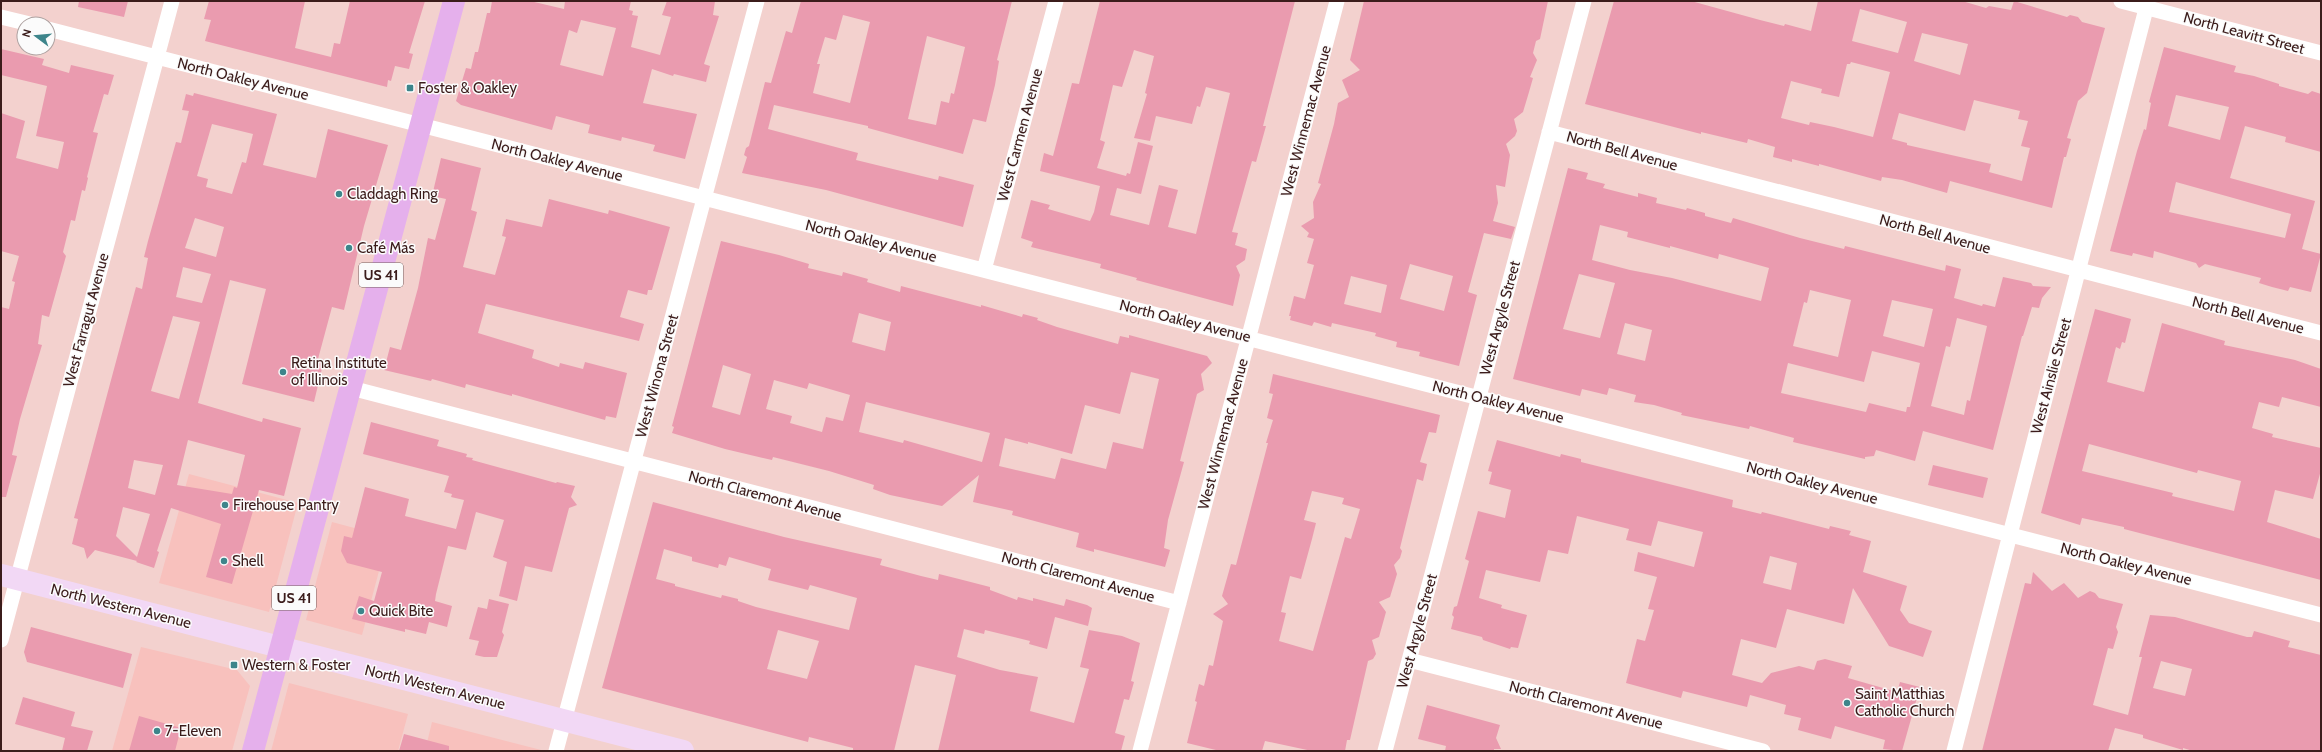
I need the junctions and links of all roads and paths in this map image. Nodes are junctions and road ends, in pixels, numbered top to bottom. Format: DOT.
graph roads {
  1 [pos="172,1"];
  2 [pos="454,1"];
  3 [pos="757,1"];
  4 [pos="1056,1"];
  5 [pos="1337,1"];
  6 [pos="1584,1"];
  7 [pos="2121,1"];
  8 [pos="2147,4"];
  9 [pos="1,17"];
  10 [pos="16,21"];
  11 [pos="56,31"];
  12 [pos="2321,53"];
  13 [pos="157,57"];
  14 [pos="421,125"];
  15 [pos="1549,132"];
  16 [pos="704,198"];
  17 [pos="984,270"];
  18 [pos="2078,271"];
  19 [pos="2321,333"];
  20 [pos="1248,338"];
  21 [pos="351,388"];
  22 [pos="1479,397"];
  23 [pos="634,462"];
  24 [pos="2010,534"];
  25 [pos="9,577"];
  26 [pos="1179,603"];
  27 [pos="2321,615"];
  28 [pos="1,640"];
  29 [pos="280,648"];
  30 [pos="1409,660"];
  31 [pos="564,720"];
  32 [pos="253,751"];
  33 [pos="556,751"];
  34 [pos="683,751"];
  35 [pos="1140,751"];
  36 [pos="1385,751"];
  37 [pos="1763,751"];
  38 [pos="1954,751"];
  1 -- 13 [label="street, West Farragut Avenue"];
  2 -- 14 [label="main road, US 41"];
  3 -- 16 [label="street, West Winona Street"];
  4 -- 17 [label="street, West Carmen Avenue"];
  5 -- 20 [label="street, West Winnemac Avenue"];
  6 -- 15 [label="street, West Argyle Street"];
  7 -- 8 [label="street, North Leavitt Street"];
  8 -- 12 [label="street, North Leavitt Street"];
  8 -- 18 [label="street, West Ainslie Street"];
  9 -- 10 [label="street"];
  11 -- 13 [label="street, North Oakley Avenue"];
  13 -- 14 [label="street, North Oakley Avenue"];
  13 -- 25 [label="street, West Farragut Avenue"];
  14 -- 16 [label="street, North Oakley Avenue"];
  14 -- 21 [label="main road, US 41"];
  15 -- 18 [label="street, North Bell Avenue"];
  15 -- 22 [label="street, West Argyle Street"];
  16 -- 17 [label="street, North Oakley Avenue"];
  16 -- 23 [label="street, West Winona Street"];
  17 -- 20 [label="street, North Oakley Avenue"];
  18 -- 19 [label="street, North Bell Avenue"];
  18 -- 24 [label="street, West Ainslie Street"];
  20 -- 22 [label="street, North Oakley Avenue"];
  20 -- 26 [label="street, West Winnemac Avenue"];
  21 -- 23 [label="street, North Claremont Avenue"];
  21 -- 29 [label="main road, US 41"];
  22 -- 24 [label="street, North Oakley Avenue"];
  22 -- 30 [label="street, West Argyle Street"];
  23 -- 26 [label="street, North Claremont Avenue"];
  23 -- 31 [label="street, West Winona Street"];
  24 -- 27 [label="street, North Oakley Avenue"];
  24 -- 38 [label="street, West Ainslie Street"];
  25 -- 28 [label="street, West Farragut Avenue"];
  25 -- 29 [label="main road, North Western Avenue"];
  26 -- 35 [label="street, West Winnemac Avenue"];
  29 -- 31 [label="main road, North Western Avenue"];
  29 -- 32 [label="main road, US 41"];
  30 -- 36 [label="street, West Argyle Street"];
  30 -- 37 [label="street, North Claremont Avenue"];
  31 -- 33 [label="street, West Winona Street"];
  31 -- 34 [label="main road, North Western Avenue"];
}
